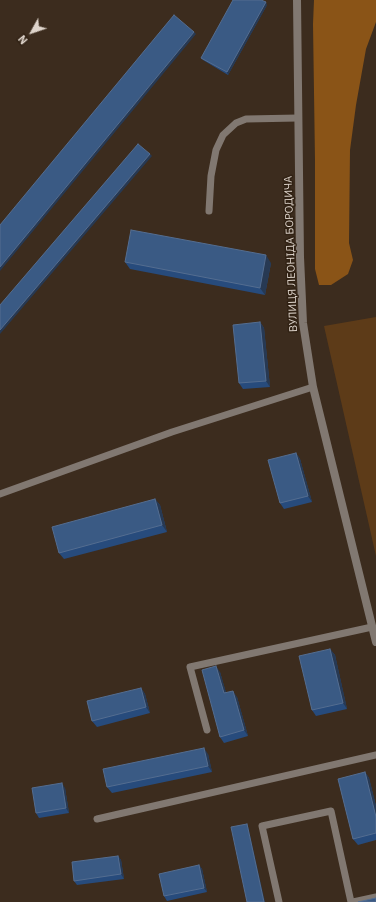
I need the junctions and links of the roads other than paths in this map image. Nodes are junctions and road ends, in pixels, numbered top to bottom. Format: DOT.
graph roads {
  1 [pos="297,0"];
  2 [pos="298,118"];
  3 [pos="209,211"];
  4 [pos="313,387"];
  5 [pos="0,494"];
  6 [pos="372,627"];
  7 [pos="376,642"];
  8 [pos="207,730"];
  9 [pos="376,755"];
  10 [pos="96,819"];
  11 [pos="376,897"];
  12 [pos="279,902"];
  13 [pos="352,902"];
  1 -- 2 [label="street, ВУЛИЦЯ ЛЕОНІДА БОРОДИЧА"];
  2 -- 3 [label="lane"];
  2 -- 4 [label="street, ВУЛИЦЯ ЛЕОНІДА БОРОДИЧА"];
  4 -- 5 [label="lane"];
  4 -- 6 [label="street, ВУЛИЦЯ ЛЕОНІДА БОРОДИЧА"];
  6 -- 7 [label="street, ВУЛИЦЯ ЛЕОНІДА БОРОДИЧА"];
  6 -- 8 [label="lane"];
  9 -- 10 [label="lane"];
  11 -- 13 [label="lane"];
  12 -- 13 [label="lane"];
}
